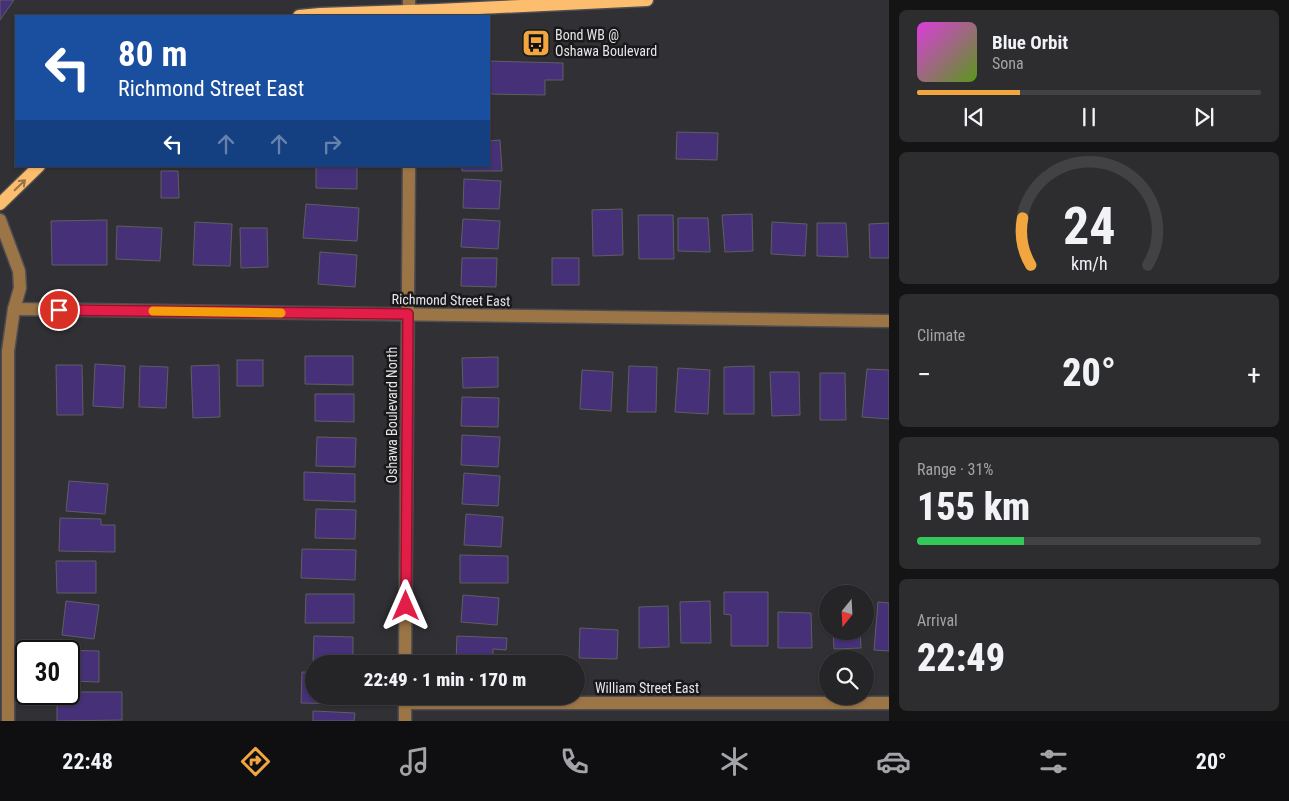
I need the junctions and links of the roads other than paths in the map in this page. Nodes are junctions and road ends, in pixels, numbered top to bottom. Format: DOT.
graph roads {
  1 [pos="646,0"];
  2 [pos="409,9"];
  3 [pos="309,15"];
  4 [pos="38,167"];
  5 [pos="409,167"];
  6 [pos="0,204"];
  7 [pos="0,220"];
  8 [pos="14,309"];
  9 [pos="408,314"];
  10 [pos="889,321"];
  11 [pos="405,655"];
  12 [pos="585,701"];
  13 [pos="889,703"];
  14 [pos="405,705"];
  15 [pos="8,721"];
  16 [pos="405,721"];
  1 -- 2 [label="main road"];
  2 -- 3 [label="main road"];
  6 -- 4 [label="main road, one-way"];
  5 -- 9 [label="street, Oshawa Boulevard North"];
  7 -- 8 [label="street"];
  8 -- 9 [label="street, Richmond Street East"];
  8 -- 15 [label="street"];
  9 -- 10 [label="street, Richmond Street East"];
  9 -- 11 [label="street, Oshawa Boulevard North"];
  12 -- 13 [label="street, William Street East"];
  14 -- 16 [label="street"];
}
